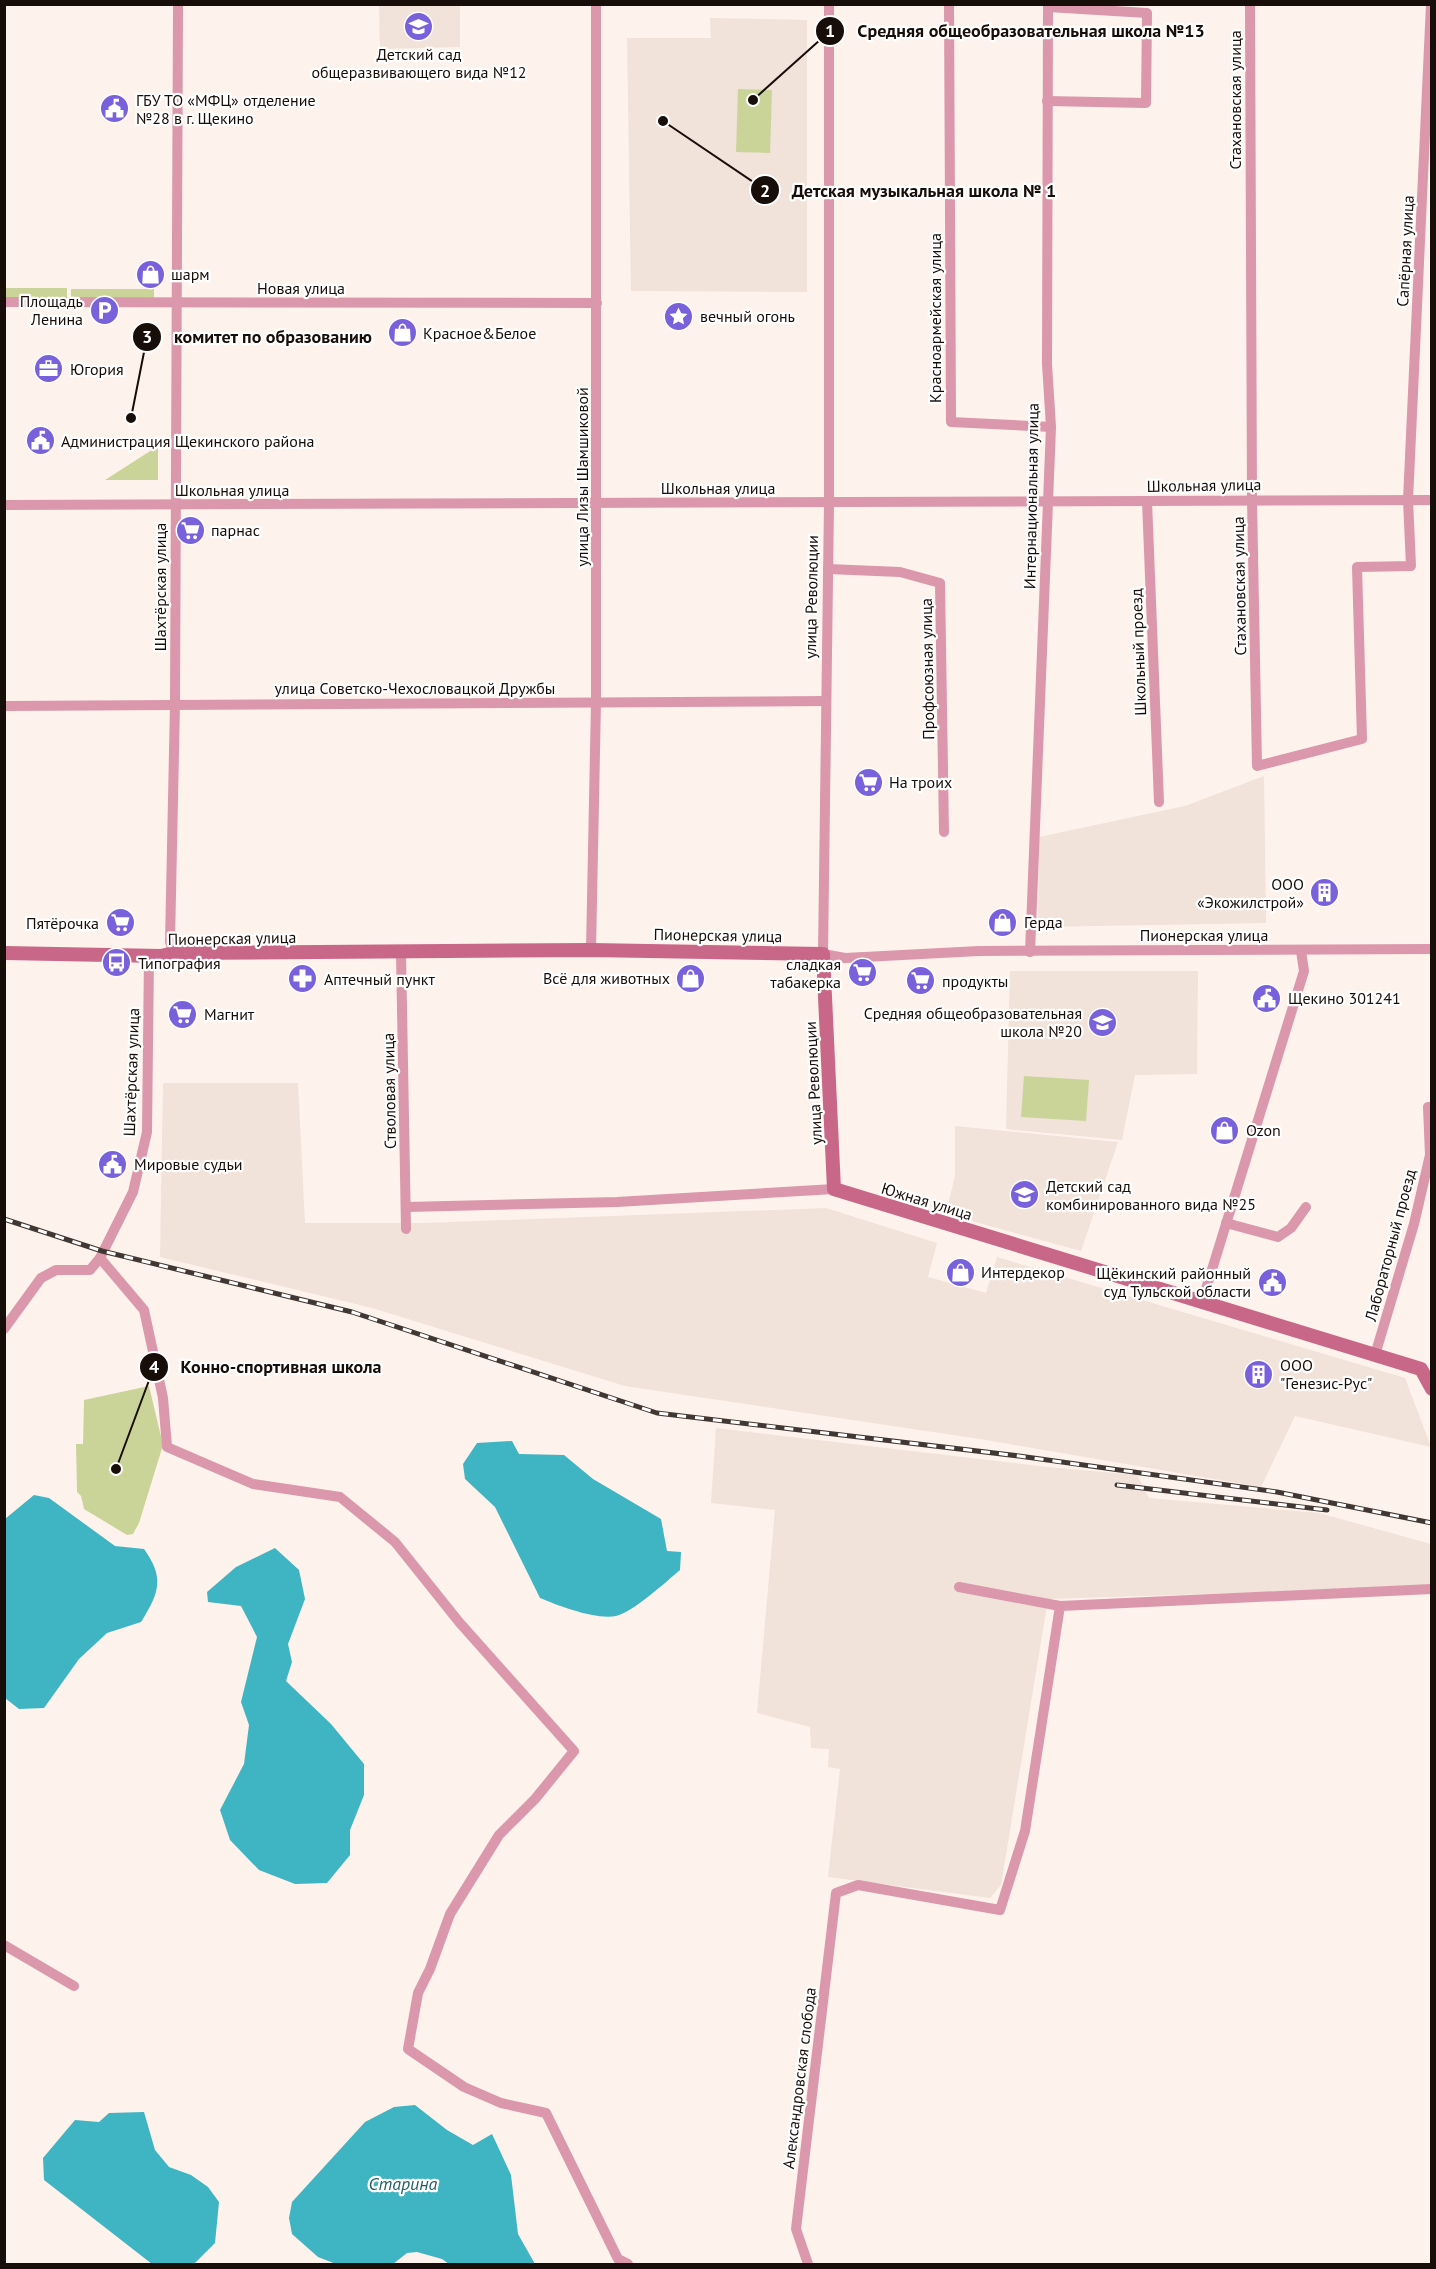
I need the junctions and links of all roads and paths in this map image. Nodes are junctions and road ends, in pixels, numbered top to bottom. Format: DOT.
graph roads {
  1 [pos="178,4"];
  2 [pos="596,4"];
  3 [pos="829,4"];
  4 [pos="949,4"];
  5 [pos="1250,4"];
  6 [pos="1431,4"];
  7 [pos="1048,6"];
  8 [pos="1047,101"];
  9 [pos="4,302"];
  10 [pos="597,303"];
  11 [pos="178,304"];
  12 [pos="1051,427"];
  13 [pos="1252,499"];
  14 [pos="1408,500"];
  15 [pos="1431,500"];
  16 [pos="1048,501"];
  17 [pos="1147,501"];
  18 [pos="829,503"];
  19 [pos="597,504"];
  20 [pos="4,505"];
  21 [pos="175,505"];
  22 [pos="828,569"];
  23 [pos="826,701"];
  24 [pos="596,702"];
  25 [pos="175,704"];
  26 [pos="4,706"];
  27 [pos="1159,802"];
  28 [pos="945,832"];
  29 [pos="1431,949"];
  30 [pos="591,950"];
  31 [pos="1300,951"];
  32 [pos="401,952"];
  33 [pos="1030,952"];
  34 [pos="4,953"];
  35 [pos="174,953"];
  36 [pos="823,954"];
  37 [pos="149,956"];
  38 [pos="1428,1107"];
  39 [pos="834,1189"];
  40 [pos="406,1207"];
  41 [pos="1306,1207"];
  42 [pos="1226,1223"];
  43 [pos="406,1229"];
  44 [pos="101,1255"];
  45 [pos="1202,1302"];
  46 [pos="4,1329"];
  47 [pos="1375,1355"];
  48 [pos="1426,1370"];
  49 [pos="1431,1389"];
  50 [pos="960,1587"];
  51 [pos="1431,1589"];
  52 [pos="1060,1606"];
  53 [pos="4,1945"];
  54 [pos="74,1986"];
  55 [pos="628,2265"];
  56 [pos="808,2265"];
  1 -- 11 [label="street, Шахтёрская улица"];
  2 -- 10 [label="street, улица Лизы Шамшиковой"];
  3 -- 18 [label="street, улица Революции"];
  4 -- 12 [label="street, Красноармейская улица"];
  5 -- 13 [label="street, Стахановская улица"];
  6 -- 14 [label="street, Сапёрная улица"];
  7 -- 8 [label="street, Интернациональная улица"];
  7 -- 8 [label="street"];
  8 -- 12 [label="street, Интернациональная улица"];
  9 -- 11 [label="street, Новая улица"];
  10 -- 11 [label="street, Новая улица"];
  10 -- 19 [label="street, улица Лизы Шамшиковой"];
  11 -- 21 [label="street, Шахтёрская улица"];
  12 -- 16 [label="street, Интернациональная улица"];
  13 -- 14 [label="street, Школьная улица"];
  13 -- 14 [label="street, Стахановская улица"];
  13 -- 17 [label="street, Школьная улица"];
  14 -- 15 [label="street, Школьная улица"];
  16 -- 17 [label="street, Школьная улица"];
  16 -- 18 [label="street, Школьная улица"];
  16 -- 33 [label="street, Интернациональная улица"];
  17 -- 27 [label="street, Школьный проезд"];
  18 -- 19 [label="street, Школьная улица"];
  18 -- 22 [label="street, улица Революции"];
  19 -- 21 [label="street, Школьная улица"];
  19 -- 24 [label="street, улица Лизы Шамшиковой"];
  20 -- 21 [label="street, Школьная улица"];
  21 -- 25 [label="street, Шахтёрская улица"];
  22 -- 23 [label="street, улица Революции"];
  22 -- 28 [label="street, Профсоюзная улица"];
  23 -- 24 [label="street, улица Советско-Чехословацкой Дружбы"];
  23 -- 36 [label="street, улица Революции"];
  24 -- 25 [label="street, улица Советско-Чехословацкой Дружбы"];
  24 -- 30 [label="street, улица Лизы Шамшиковой"];
  25 -- 26 [label="street, улица Советско-Чехословацкой Дружбы"];
  25 -- 35 [label="street, Шахтёрская улица"];
  29 -- 31 [label="street, Пионерская улица"];
  30 -- 32 [label="street, Пионерская улица"];
  30 -- 36 [label="street, Пионерская улица"];
  31 -- 33 [label="street, Пионерская улица"];
  31 -- 42 [label="street"];
  32 -- 35 [label="street, Пионерская улица"];
  32 -- 40 [label="street, Стволовая улица"];
  33 -- 36 [label="street, Пионерская улица"];
  34 -- 37 [label="street, Пионерская улица"];
  35 -- 37 [label="street, Пионерская улица"];
  36 -- 39 [label="street, улица Революции"];
  37 -- 44 [label="street, Шахтёрская улица"];
  38 -- 47 [label="street, Лабораторный проезд"];
  39 -- 40 [label="street, Южная улица"];
  39 -- 45 [label="street, Южная улица"];
  40 -- 43 [label="street, Стволовая улица"];
  41 -- 42 [label="street"];
  42 -- 45 [label="street"];
  44 -- 46 [label="street"];
  44 -- 55 [label="street"];
  45 -- 47 [label="street, Южная улица"];
  47 -- 48 [label="street, Южная улица"];
  48 -- 49 [label="street"];
  50 -- 52 [label="street"];
  51 -- 52 [label="street"];
  52 -- 56 [label="street, Александровская слобода"];
  53 -- 54 [label="street"];
}
